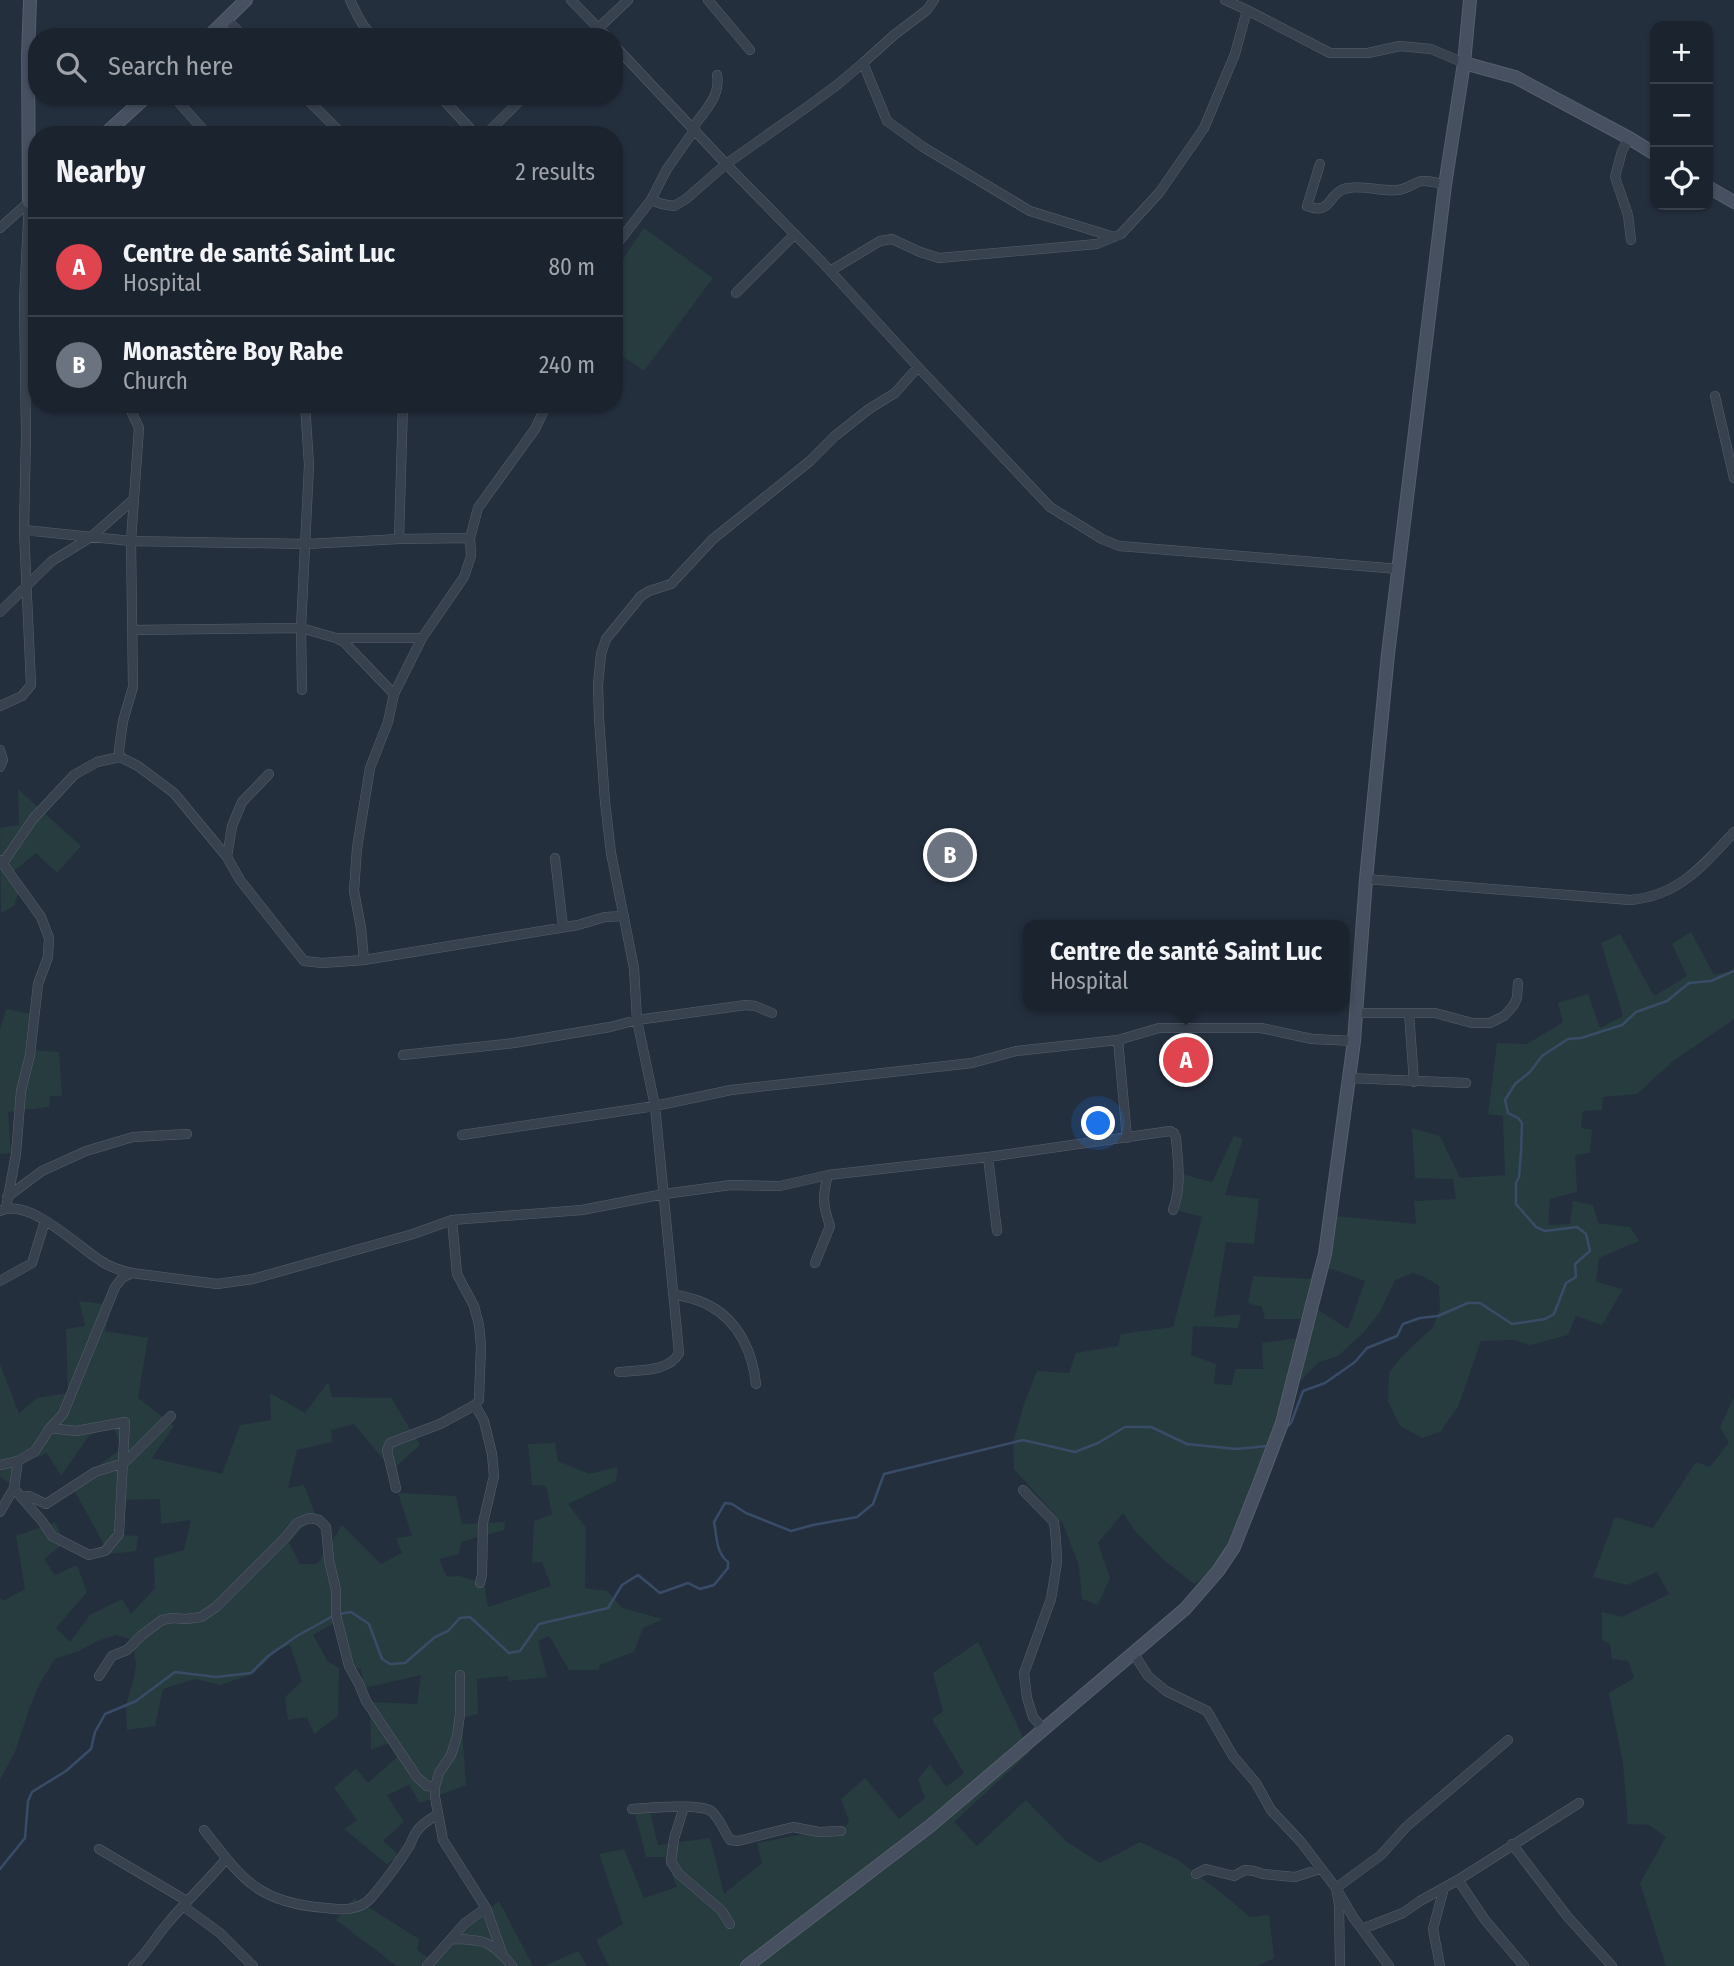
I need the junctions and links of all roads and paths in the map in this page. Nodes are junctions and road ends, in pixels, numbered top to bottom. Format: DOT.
graph roads {
  1 [pos="30,0"];
  2 [pos="246,0"];
  3 [pos="350,0"];
  4 [pos="571,0"];
  5 [pos="628,0"];
  6 [pos="708,0"];
  7 [pos="934,0"];
  8 [pos="1225,0"];
  9 [pos="1470,0"];
  10 [pos="1247,10"];
  11 [pos="226,19"];
  12 [pos="29,28"];
  13 [pos="217,28"];
  14 [pos="235,28"];
  15 [pos="365,28"];
  16 [pos="598,28"];
  17 [pos="750,50"];
  18 [pos="623,54"];
  19 [pos="863,63"];
  20 [pos="1464,63"];
  21 [pos="717,75"];
  22 [pos="30,105"];
  23 [pos="137,105"];
  24 [pos="181,105"];
  25 [pos="313,105"];
  26 [pos="448,105"];
  27 [pos="517,105"];
  28 [pos="30,126"];
  29 [pos="114,126"];
  30 [pos="200,126"];
  31 [pos="334,126"];
  32 [pos="468,126"];
  33 [pos="494,126"];
  34 [pos="694,128"];
  35 [pos="1629,138"];
  36 [pos="1650,151"];
  37 [pos="726,164"];
  38 [pos="1320,164"];
  39 [pos="1445,185"];
  40 [pos="1713,190"];
  41 [pos="651,200"];
  42 [pos="1734,202"];
  43 [pos="28,203"];
  44 [pos="0,228"];
  45 [pos="794,234"];
  46 [pos="623,236"];
  47 [pos="1115,237"];
  48 [pos="1631,240"];
  49 [pos="28,255"];
  50 [pos="830,271"];
  51 [pos="736,292"];
  52 [pos="24,300"];
  53 [pos="28,306"];
  54 [pos="918,367"];
  55 [pos="1715,396"];
  56 [pos="132,413"];
  57 [pos="306,413"];
  58 [pos="403,413"];
  59 [pos="543,413"];
  60 [pos="1734,478"];
  61 [pos="134,499"];
  62 [pos="24,530"];
  63 [pos="91,537"];
  64 [pos="470,538"];
  65 [pos="399,539"];
  66 [pos="131,541"];
  67 [pos="307,544"];
  68 [pos="1399,569"];
  69 [pos="26,585"];
  70 [pos="0,612"];
  71 [pos="301,628"];
  72 [pos="132,630"];
  73 [pos="336,638"];
  74 [pos="422,638"];
  75 [pos="302,690"];
  76 [pos="394,694"];
  77 [pos="0,706"];
  78 [pos="0,750"];
  79 [pos="120,757"];
  80 [pos="0,767"];
  81 [pos="269,774"];
  82 [pos="1734,832"];
  83 [pos="227,857"];
  84 [pos="555,858"];
  85 [pos="1,862"];
  86 [pos="1366,879"];
  87 [pos="624,916"];
  88 [pos="563,927"];
  89 [pos="364,960"];
  90 [pos="1518,984"];
  91 [pos="772,1013"];
  92 [pos="1356,1013"];
  93 [pos="1409,1013"];
  94 [pos="637,1020"];
  95 [pos="1118,1040"];
  96 [pos="1354,1041"];
  97 [pos="403,1055"];
  98 [pos="1349,1078"];
  99 [pos="1413,1082"];
  100 [pos="1466,1083"];
  101 [pos="655,1106"];
  102 [pos="187,1134"];
  103 [pos="462,1135"];
  104 [pos="1127,1138"];
  105 [pos="988,1157"];
  106 [pos="828,1175"];
  107 [pos="664,1194"];
  108 [pos="7,1197"];
  109 [pos="3,1209"];
  110 [pos="1173,1209"];
  111 [pos="452,1220"];
  112 [pos="45,1221"];
  113 [pos="998,1231"];
  114 [pos="815,1263"];
  115 [pos="132,1273"];
  116 [pos="0,1281"];
  117 [pos="673,1294"];
  118 [pos="619,1372"];
  119 [pos="756,1384"];
  120 [pos="475,1405"];
  121 [pos="171,1416"];
  122 [pos="50,1428"];
  123 [pos="18,1461"];
  124 [pos="124,1462"];
  125 [pos="0,1465"];
  126 [pos="14,1488"];
  127 [pos="396,1488"];
  128 [pos="1023,1490"];
  129 [pos="21,1497"];
  130 [pos="0,1512"];
  131 [pos="480,1583"];
  132 [pos="1134,1654"];
  133 [pos="460,1675"];
  134 [pos="99,1676"];
  135 [pos="1044,1730"];
  136 [pos="1508,1740"];
  137 [pos="435,1787"];
  138 [pos="1579,1803"];
  139 [pos="684,1807"];
  140 [pos="632,1809"];
  141 [pos="438,1814"];
  142 [pos="204,1829"];
  143 [pos="841,1831"];
  144 [pos="1512,1844"];
  145 [pos="99,1849"];
  146 [pos="226,1859"];
  147 [pos="1320,1869"];
  148 [pos="1196,1874"];
  149 [pos="1458,1880"];
  150 [pos="1336,1888"];
  151 [pos="1444,1888"];
  152 [pos="185,1904"];
  153 [pos="486,1908"];
  154 [pos="730,1924"];
  155 [pos="1362,1929"];
  156 [pos="451,1939"];
  157 [pos="502,1953"];
  158 [pos="133,1966"];
  159 [pos="253,1966"];
  160 [pos="427,1966"];
  161 [pos="512,1966"];
  162 [pos="747,1966"];
  163 [pos="1340,1966"];
  164 [pos="1389,1966"];
  165 [pos="1440,1966"];
  166 [pos="1524,1966"];
  167 [pos="1612,1966"];
  1 -- 12 [label="main road"];
  2 -- 11 [label="main road"];
  3 -- 15 [label="street"];
  4 -- 16 [label="street"];
  5 -- 16 [label="street"];
  6 -- 17 [label="street"];
  7 -- 19 [label="street"];
  8 -- 10 [label="street"];
  9 -- 20 [label="main road"];
  10 -- 20 [label="street"];
  10 -- 47 [label="street"];
  11 -- 13 [label="main road"];
  11 -- 14 [label="street"];
  18 -- 34 [label="street"];
  19 -- 37 [label="street"];
  19 -- 47 [label="street"];
  20 -- 35 [label="main road"];
  20 -- 39 [label="main road"];
  21 -- 34 [label="street"];
  22 -- 28 [label="main road"];
  23 -- 29 [label="main road"];
  24 -- 30 [label="street"];
  25 -- 31 [label="street"];
  26 -- 32 [label="street"];
  27 -- 33 [label="street"];
  34 -- 37 [label="street"];
  34 -- 41 [label="street"];
  35 -- 36 [label="main road"];
  35 -- 48 [label="street"];
  37 -- 41 [label="street"];
  37 -- 45 [label="street"];
  38 -- 39 [label="street"];
  39 -- 68 [label="main road"];
  40 -- 42 [label="main road"];
  41 -- 46 [label="street"];
  43 -- 44 [label="street"];
  45 -- 50 [label="street"];
  45 -- 51 [label="street"];
  47 -- 50 [label="street"];
  49 -- 52 [label="street"];
  50 -- 54 [label="street"];
  52 -- 53 [label="street"];
  52 -- 62 [label="street"];
  54 -- 68 [label="street"];
  54 -- 87 [label="street"];
  55 -- 60 [label="street"];
  56 -- 61 [label="street"];
  57 -- 67 [label="street"];
  58 -- 65 [label="street"];
  59 -- 64 [label="street"];
  61 -- 63 [label="street"];
  61 -- 66 [label="street"];
  62 -- 63 [label="street"];
  62 -- 69 [label="street"];
  63 -- 66 [label="street"];
  63 -- 69 [label="street"];
  64 -- 65 [label="street"];
  64 -- 74 [label="street"];
  65 -- 67 [label="street"];
  66 -- 67 [label="street"];
  66 -- 72 [label="street"];
  67 -- 71 [label="street"];
  68 -- 86 [label="main road"];
  69 -- 70 [label="street"];
  69 -- 77 [label="street"];
  71 -- 72 [label="street"];
  71 -- 73 [label="street"];
  71 -- 75 [label="street"];
  72 -- 79 [label="street"];
  73 -- 74 [label="street"];
  73 -- 76 [label="street"];
  74 -- 76 [label="street"];
  76 -- 89 [label="street"];
  78 -- 80 [label="street"];
  79 -- 83 [label="street"];
  79 -- 85 [label="street"];
  81 -- 83 [label="street"];
  82 -- 86 [label="street"];
  83 -- 89 [label="street"];
  84 -- 88 [label="street"];
  85 -- 108 [label="street"];
  86 -- 92 [label="main road"];
  87 -- 88 [label="street"];
  87 -- 94 [label="street"];
  88 -- 89 [label="street"];
  90 -- 93 [label="street"];
  91 -- 94 [label="street"];
  92 -- 93 [label="street"];
  92 -- 96 [label="main road"];
  93 -- 99 [label="street"];
  94 -- 97 [label="street"];
  94 -- 101 [label="street"];
  95 -- 96 [label="street"];
  95 -- 101 [label="street"];
  95 -- 104 [label="street"];
  96 -- 98 [label="main road"];
  98 -- 99 [label="street"];
  98 -- 132 [label="main road"];
  99 -- 100 [label="street"];
  101 -- 103 [label="street"];
  101 -- 107 [label="street"];
  102 -- 108 [label="street"];
  104 -- 105 [label="street"];
  104 -- 110 [label="street"];
  105 -- 106 [label="street"];
  105 -- 113 [label="street"];
  106 -- 107 [label="street"];
  106 -- 114 [label="street"];
  107 -- 111 [label="street"];
  107 -- 117 [label="street"];
  108 -- 109 [label="street"];
  109 -- 112 [label="street"];
  111 -- 115 [label="street"];
  111 -- 120 [label="street"];
  112 -- 115 [label="street"];
  112 -- 116 [label="street"];
  115 -- 122 [label="street"];
  117 -- 118 [label="street"];
  117 -- 119 [label="street"];
  120 -- 127 [label="street"];
  120 -- 131 [label="street"];
  121 -- 124 [label="street"];
  122 -- 123 [label="street"];
  122 -- 124 [label="street"];
  123 -- 125 [label="street"];
  123 -- 126 [label="street"];
  124 -- 129 [label="street"];
  124 -- 129 [label="street"];
  126 -- 129 [label="street"];
  126 -- 130 [label="street"];
  128 -- 135 [label="street"];
  132 -- 135 [label="main road"];
  132 -- 147 [label="street"];
  133 -- 137 [label="street"];
  134 -- 137 [label="street"];
  135 -- 162 [label="main road"];
  136 -- 150 [label="street"];
  137 -- 141 [label="street"];
  138 -- 144 [label="street"];
  139 -- 140 [label="street"];
  139 -- 143 [label="street"];
  139 -- 154 [label="street"];
  141 -- 146 [label="street"];
  141 -- 153 [label="street"];
  142 -- 146 [label="street"];
  144 -- 149 [label="street"];
  144 -- 167 [label="street"];
  145 -- 152 [label="street"];
  146 -- 152 [label="street"];
  147 -- 148 [label="street"];
  147 -- 150 [label="street"];
  149 -- 151 [label="street"];
  149 -- 166 [label="street"];
  150 -- 155 [label="street"];
  150 -- 163 [label="street"];
  151 -- 155 [label="street"];
  151 -- 165 [label="street"];
  152 -- 158 [label="street"];
  152 -- 159 [label="street"];
  153 -- 156 [label="street"];
  153 -- 157 [label="street"];
  155 -- 164 [label="street"];
  156 -- 157 [label="street"];
  156 -- 160 [label="street"];
  157 -- 161 [label="street"];
}
